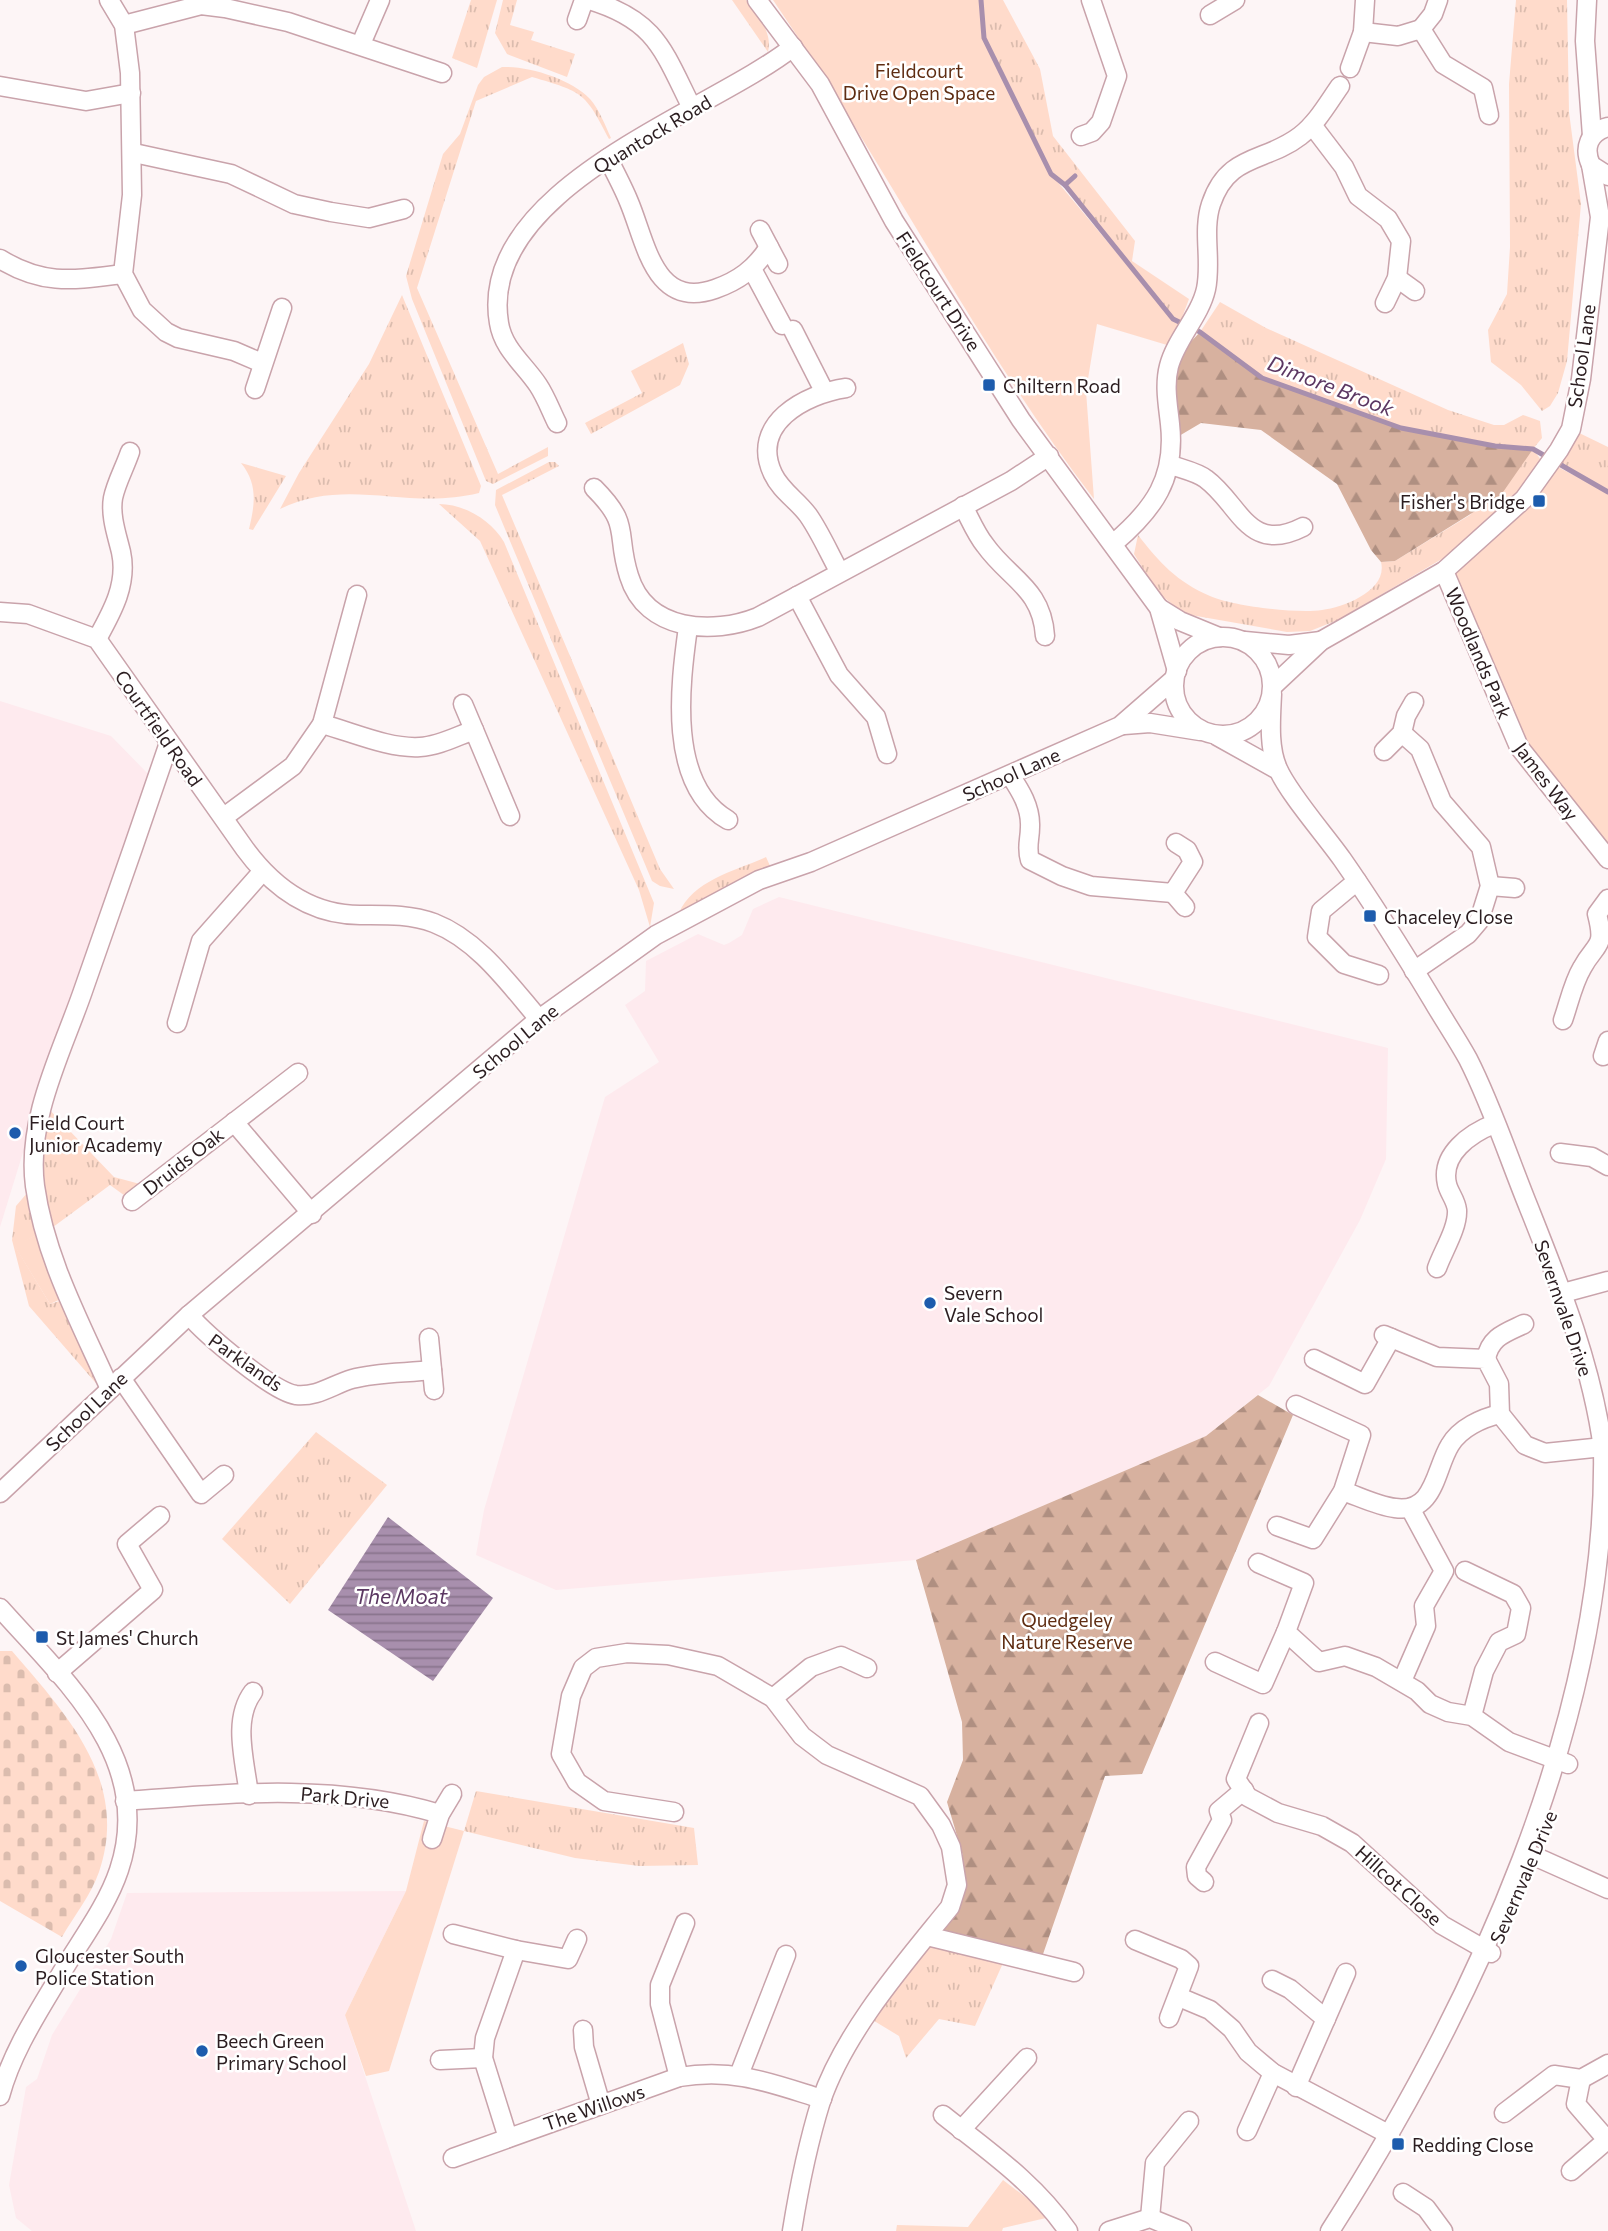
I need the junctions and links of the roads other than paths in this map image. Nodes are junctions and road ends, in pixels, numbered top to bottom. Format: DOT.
graph roads {
  1 [pos="109,0"];
  2 [pos="380,0"];
  3 [pos="584,0"];
  4 [pos="589,0"];
  5 [pos="757,0"];
  6 [pos="1091,0"];
  7 [pos="1365,0"];
  8 [pos="1438,0"];
  9 [pos="1587,0"];
  10 [pos="1233,1"];
  11 [pos="225,4"];
  12 [pos="1210,15"];
  13 [pos="577,20"];
  14 [pos="124,25"];
  15 [pos="1421,29"];
  16 [pos="1363,32"];
  17 [pos="360,44"];
  18 [pos="793,47"];
  19 [pos="1350,68"];
  20 [pos="442,73"];
  21 [pos="0,86"];
  22 [pos="1340,86"];
  23 [pos="131,93"];
  24 [pos="1589,93"];
  25 [pos="692,108"];
  26 [pos="1489,115"];
  27 [pos="1608,121"];
  28 [pos="1312,125"];
  29 [pos="1608,127"];
  30 [pos="1080,135"];
  31 [pos="1592,136"];
  32 [pos="134,153"];
  33 [pos="608,158"];
  34 [pos="1591,165"];
  35 [pos="1608,176"];
  36 [pos="404,209"];
  37 [pos="1604,210"];
  38 [pos="760,230"];
  39 [pos="769,247"];
  40 [pos="0,259"];
  41 [pos="778,264"];
  42 [pos="752,269"];
  43 [pos="123,274"];
  44 [pos="1397,278"];
  45 [pos="1415,291"];
  46 [pos="1385,303"];
  47 [pos="282,308"];
  48 [pos="262,363"];
  49 [pos="846,388"];
  50 [pos="255,389"];
  51 [pos="824,391"];
  52 [pos="557,423"];
  53 [pos="130,452"];
  54 [pos="1049,456"];
  55 [pos="1171,465"];
  56 [pos="594,488"];
  57 [pos="963,506"];
  58 [pos="1303,527"];
  59 [pos="1114,543"];
  60 [pos="1444,570"];
  61 [pos="839,571"];
  62 [pos="357,594"];
  63 [pos="797,596"];
  64 [pos="1158,608"];
  65 [pos="0,612"];
  66 [pos="688,627"];
  67 [pos="1045,636"];
  68 [pos="1219,637"];
  69 [pos="97,639"];
  70 [pos="1244,641"];
  71 [pos="1321,641"];
  72 [pos="1175,675"];
  73 [pos="1273,690"];
  74 [pos="1414,702"];
  75 [pos="463,704"];
  76 [pos="322,724"];
  77 [pos="1120,726"];
  78 [pos="474,730"];
  79 [pos="1209,733"];
  80 [pos="1402,733"];
  81 [pos="1514,734"];
  82 [pos="169,743"];
  83 [pos="1384,751"];
  84 [pos="887,754"];
  85 [pos="1278,770"];
  86 [pos="1010,775"];
  87 [pos="510,816"];
  88 [pos="224,817"];
  89 [pos="728,820"];
  90 [pos="1176,843"];
  91 [pos="1608,859"];
  92 [pos="262,872"];
  93 [pos="1357,881"];
  94 [pos="1490,886"];
  95 [pos="1515,888"];
  96 [pos="1608,899"];
  97 [pos="1414,971"];
  98 [pos="1379,975"];
  99 [pos="539,1019"];
  100 [pos="1563,1020"];
  101 [pos="177,1023"];
  102 [pos="298,1073"];
  103 [pos="234,1122"];
  104 [pos="1494,1124"];
  105 [pos="1560,1153"];
  106 [pos="1608,1166"];
  107 [pos="132,1201"];
  108 [pos="312,1214"];
  109 [pos="1437,1268"];
  110 [pos="1608,1281"];
  111 [pos="1563,1293"];
  112 [pos="189,1315"];
  113 [pos="1524,1324"];
  114 [pos="429,1338"];
  115 [pos="1314,1359"];
  116 [pos="1486,1359"];
  117 [pos="432,1370"];
  118 [pos="115,1384"];
  119 [pos="434,1390"];
  120 [pos="1297,1405"];
  121 [pos="1500,1414"];
  122 [pos="1603,1447"];
  123 [pos="224,1475"];
  124 [pos="1343,1491"];
  125 [pos="0,1493"];
  126 [pos="1410,1508"];
  127 [pos="160,1516"];
  128 [pos="1277,1526"];
  129 [pos="1608,1557"];
  130 [pos="1258,1563"];
  131 [pos="1465,1571"];
  132 [pos="0,1608"];
  133 [pos="1289,1633"];
  134 [pos="1216,1662"];
  135 [pos="867,1668"];
  136 [pos="57,1673"];
  137 [pos="1402,1681"];
  138 [pos="253,1692"];
  139 [pos="774,1698"];
  140 [pos="1472,1716"];
  141 [pos="1259,1723"];
  142 [pos="1567,1764"];
  143 [pos="1240,1785"];
  144 [pos="452,1794"];
  145 [pos="249,1795"];
  146 [pos="125,1801"];
  147 [pos="674,1812"];
  148 [pos="440,1814"];
  149 [pos="432,1839"];
  150 [pos="1534,1856"];
  151 [pos="1204,1882"];
  152 [pos="1608,1889"];
  153 [pos="685,1923"];
  154 [pos="453,1934"];
  155 [pos="927,1936"];
  156 [pos="577,1939"];
  157 [pos="1135,1940"];
  158 [pos="516,1951"];
  159 [pos="1491,1953"];
  160 [pos="786,1955"];
  161 [pos="1074,1972"];
  162 [pos="1346,1973"];
  163 [pos="1272,1980"];
  164 [pos="1179,1997"];
  165 [pos="1169,2018"];
  166 [pos="1326,2019"];
  167 [pos="583,2030"];
  168 [pos="483,2058"];
  169 [pos="1027,2058"];
  170 [pos="440,2060"];
  171 [pos="1608,2064"];
  172 [pos="1273,2073"];
  173 [pos="739,2075"];
  174 [pos="679,2077"];
  175 [pos="1581,2079"];
  176 [pos="1296,2087"];
  177 [pos="0,2095"];
  178 [pos="822,2099"];
  179 [pos="601,2105"];
  180 [pos="1504,2113"];
  181 [pos="943,2115"];
  182 [pos="1189,2121"];
  183 [pos="961,2130"];
  184 [pos="1247,2131"];
  185 [pos="1390,2135"];
  186 [pos="508,2138"];
  187 [pos="453,2158"];
  188 [pos="1571,2171"];
  189 [pos="1403,2193"];
  190 [pos="1150,2218"];
  191 [pos="792,2231"];
  192 [pos="1068,2231"];
  193 [pos="1109,2231"];
  194 [pos="1182,2231"];
  195 [pos="1330,2231"];
  196 [pos="1443,2231"];
  1 -- 14 [label="street"];
  2 -- 17 [label="street"];
  3 -- 13 [label="street"];
  4 -- 25 [label="street"];
  5 -- 18 [label="street, Fieldcourt Drive"];
  6 -- 30 [label="street"];
  7 -- 16 [label="street"];
  8 -- 15 [label="street"];
  9 -- 24 [label="street"];
  10 -- 12 [label="street"];
  11 -- 14 [label="street"];
  11 -- 17 [label="street"];
  14 -- 23 [label="street"];
  15 -- 16 [label="street"];
  15 -- 26 [label="street"];
  16 -- 19 [label="street"];
  17 -- 20 [label="street"];
  18 -- 25 [label="street, Quantock Road"];
  18 -- 54 [label="street, Fieldcourt Drive"];
  21 -- 23 [label="street"];
  22 -- 28 [label="street"];
  23 -- 32 [label="street"];
  24 -- 27 [label="street"];
  24 -- 31 [label="street"];
  25 -- 33 [label="street, Quantock Road"];
  28 -- 44 [label="street"];
  28 -- 55 [label="street"];
  29 -- 31 [label="street"];
  31 -- 34 [label="street, School Lane"];
  32 -- 36 [label="street"];
  32 -- 43 [label="street"];
  33 -- 42 [label="street"];
  33 -- 52 [label="street, Quantock Road"];
  34 -- 35 [label="street"];
  34 -- 37 [label="street, School Lane"];
  37 -- 60 [label="street, School Lane"];
  38 -- 39 [label="street"];
  39 -- 41 [label="street"];
  39 -- 42 [label="street"];
  40 -- 43 [label="street"];
  42 -- 51 [label="street"];
  43 -- 48 [label="street"];
  44 -- 45 [label="street"];
  44 -- 46 [label="street"];
  47 -- 48 [label="street"];
  48 -- 50 [label="street"];
  49 -- 51 [label="street"];
  51 -- 61 [label="street"];
  53 -- 69 [label="street"];
  54 -- 57 [label="street"];
  54 -- 59 [label="street, Fieldcourt Drive"];
  55 -- 58 [label="street"];
  55 -- 59 [label="street"];
  56 -- 66 [label="street"];
  57 -- 61 [label="street"];
  57 -- 67 [label="street"];
  59 -- 64 [label="street, Fieldcourt Drive"];
  60 -- 71 [label="street"];
  60 -- 81 [label="street, Woodlands Park"];
  61 -- 63 [label="street"];
  62 -- 76 [label="street"];
  63 -- 66 [label="street"];
  63 -- 84 [label="street"];
  64 -- 68 [label="street, Fieldcourt Drive"];
  64 -- 72 [label="street, Fieldcourt Drive"];
  65 -- 69 [label="street"];
  66 -- 89 [label="street"];
  68 -- 70 [label="street"];
  68 -- 72 [label="street"];
  69 -- 82 [label="street, Courtfield Road"];
  70 -- 71 [label="street"];
  70 -- 73 [label="street"];
  71 -- 73 [label="street"];
  72 -- 77 [label="street, School Lane"];
  72 -- 79 [label="street"];
  73 -- 79 [label="street"];
  73 -- 85 [label="street, Severnvale Drive"];
  74 -- 80 [label="street"];
  75 -- 78 [label="street"];
  76 -- 78 [label="street"];
  76 -- 88 [label="street"];
  77 -- 79 [label="street, School Lane"];
  77 -- 86 [label="street, School Lane"];
  78 -- 87 [label="street"];
  79 -- 85 [label="street, Severnvale Drive"];
  80 -- 83 [label="street"];
  80 -- 94 [label="street"];
  81 -- 91 [label="street, James Way"];
  82 -- 88 [label="street, Courtfield Road"];
  82 -- 118 [label="street"];
  85 -- 93 [label="street, Severnvale Drive"];
  86 -- 90 [label="street"];
  86 -- 99 [label="street, School Lane"];
  88 -- 92 [label="street, Courtfield Road"];
  92 -- 99 [label="street, Courtfield Road"];
  92 -- 101 [label="street"];
  93 -- 97 [label="street, Severnvale Drive"];
  93 -- 98 [label="street"];
  94 -- 95 [label="street"];
  94 -- 97 [label="street"];
  96 -- 100 [label="street"];
  97 -- 104 [label="street, Severnvale Drive"];
  99 -- 108 [label="street, School Lane"];
  102 -- 103 [label="street, Druids Oak"];
  103 -- 107 [label="street, Druids Oak"];
  103 -- 108 [label="street, Druids Oak"];
  104 -- 109 [label="street"];
  104 -- 111 [label="street, Severnvale Drive"];
  105 -- 106 [label="street"];
  108 -- 112 [label="street, School Lane"];
  110 -- 111 [label="street"];
  111 -- 122 [label="street, Severnvale Drive"];
  112 -- 117 [label="street, Parklands"];
  112 -- 118 [label="street, School Lane"];
  113 -- 116 [label="street"];
  114 -- 117 [label="street"];
  115 -- 116 [label="street"];
  116 -- 121 [label="street"];
  117 -- 119 [label="street"];
  118 -- 123 [label="street"];
  118 -- 125 [label="street, School Lane"];
  120 -- 124 [label="street"];
  121 -- 122 [label="street"];
  121 -- 126 [label="street"];
  122 -- 129 [label="street, Severnvale Drive"];
  124 -- 126 [label="street"];
  124 -- 128 [label="street"];
  126 -- 137 [label="street"];
  127 -- 136 [label="street"];
  129 -- 142 [label="street, Severnvale Drive"];
  130 -- 133 [label="street"];
  131 -- 140 [label="street"];
  132 -- 136 [label="street"];
  133 -- 134 [label="street"];
  133 -- 137 [label="street"];
  135 -- 139 [label="street"];
  136 -- 146 [label="street"];
  137 -- 140 [label="street"];
  138 -- 145 [label="street"];
  139 -- 147 [label="street"];
  139 -- 155 [label="street"];
  140 -- 142 [label="street"];
  141 -- 143 [label="street"];
  142 -- 150 [label="street, Severnvale Drive"];
  143 -- 151 [label="street"];
  143 -- 159 [label="street, Hillcot Close"];
  144 -- 148 [label="street"];
  145 -- 146 [label="street, Park Drive"];
  145 -- 148 [label="street, Park Drive"];
  146 -- 177 [label="street"];
  148 -- 149 [label="street"];
  150 -- 152 [label="street"];
  150 -- 159 [label="street, Severnvale Drive"];
  153 -- 174 [label="street"];
  154 -- 158 [label="street"];
  155 -- 161 [label="street"];
  155 -- 178 [label="street"];
  156 -- 158 [label="street"];
  157 -- 164 [label="street"];
  158 -- 168 [label="street"];
  159 -- 185 [label="street, Severnvale Drive"];
  160 -- 173 [label="street"];
  162 -- 166 [label="street"];
  163 -- 166 [label="street"];
  164 -- 165 [label="street"];
  164 -- 172 [label="street"];
  166 -- 176 [label="street"];
  167 -- 179 [label="street"];
  168 -- 170 [label="street"];
  168 -- 186 [label="street"];
  169 -- 183 [label="street"];
  171 -- 175 [label="street"];
  172 -- 176 [label="street"];
  172 -- 184 [label="street"];
  173 -- 174 [label="street, The Willows"];
  173 -- 178 [label="street, The Willows"];
  174 -- 179 [label="street, The Willows"];
  175 -- 180 [label="street"];
  175 -- 188 [label="street"];
  176 -- 185 [label="street"];
  178 -- 191 [label="street"];
  179 -- 186 [label="street, The Willows"];
  181 -- 183 [label="street"];
  182 -- 190 [label="street"];
  183 -- 192 [label="street"];
  185 -- 195 [label="street, Severnvale Drive"];
  186 -- 187 [label="street, The Willows"];
  189 -- 196 [label="street"];
  190 -- 193 [label="street"];
  190 -- 194 [label="street"];
}
